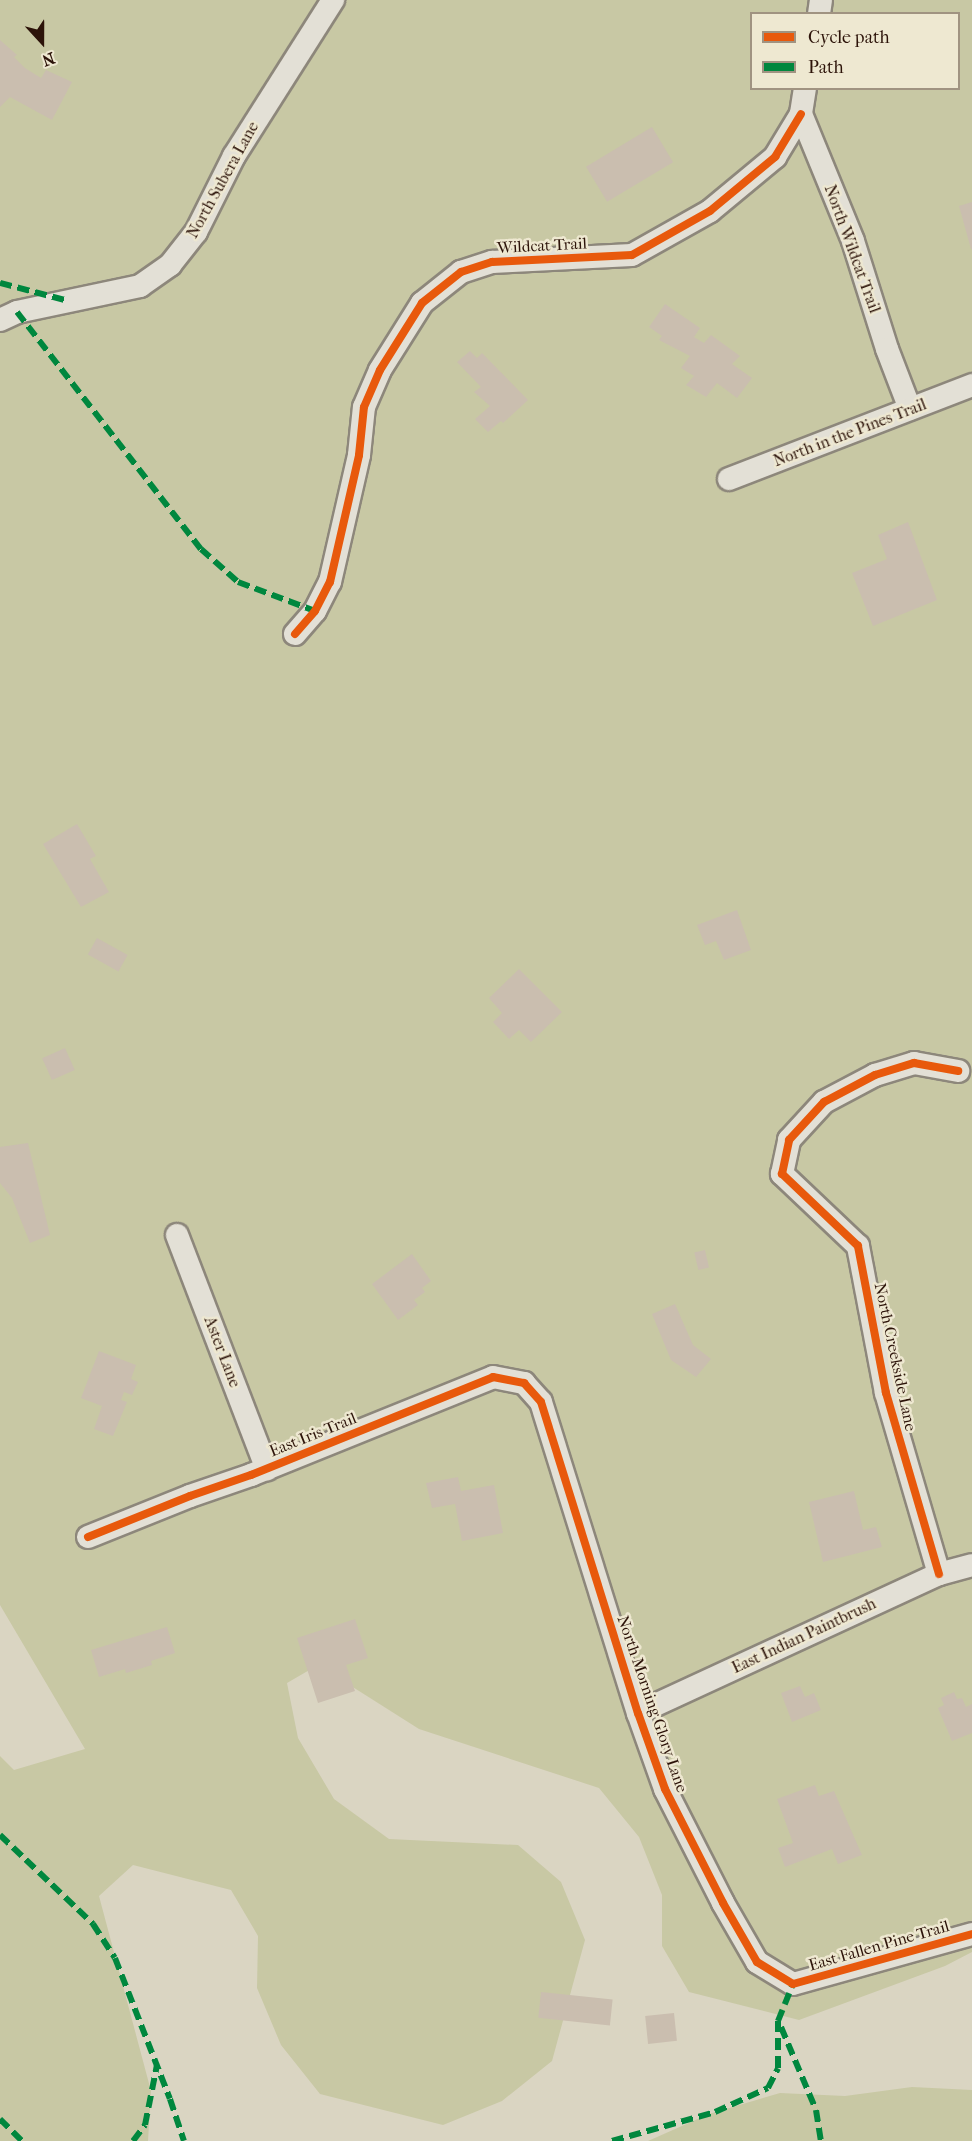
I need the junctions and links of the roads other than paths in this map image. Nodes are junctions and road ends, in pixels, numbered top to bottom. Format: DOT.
graph roads {
  1 [pos="333,0"];
  2 [pos="805,90"];
  3 [pos="801,114"];
  4 [pos="0,320"];
  5 [pos="972,385"];
  6 [pos="910,409"];
  7 [pos="729,479"];
  8 [pos="295,634"];
  9 [pos="958,1071"];
  10 [pos="177,1235"];
  11 [pos="541,1402"];
  12 [pos="267,1469"];
  13 [pos="88,1537"];
  14 [pos="972,1565"];
  15 [pos="939,1574"];
  16 [pos="638,1713"];
  17 [pos="972,1934"];
  18 [pos="793,1984"];
  1 -- 4 [label="street, North Subera Lane"];
  2 -- 3 [label="street"];
  3 -- 6 [label="street, North Wildcat Trail"];
  3 -- 8 [label="street, Wildcat Trail"];
  5 -- 6 [label="street, North in the Pines Trail"];
  6 -- 7 [label="street, North in the Pines Trail"];
  9 -- 15 [label="street, North Creekside Lane"];
  10 -- 12 [label="street, Aster Lane"];
  11 -- 12 [label="street, East Iris Trail"];
  11 -- 16 [label="street, North Morning Glory Lane"];
  12 -- 13 [label="street, East Iris Trail"];
  14 -- 15 [label="street, East Indian Paintbrush"];
  15 -- 16 [label="street, East Indian Paintbrush"];
  16 -- 18 [label="street, North Morning Glory Lane"];
  17 -- 18 [label="street, East Fallen Pine Trail"];
}
